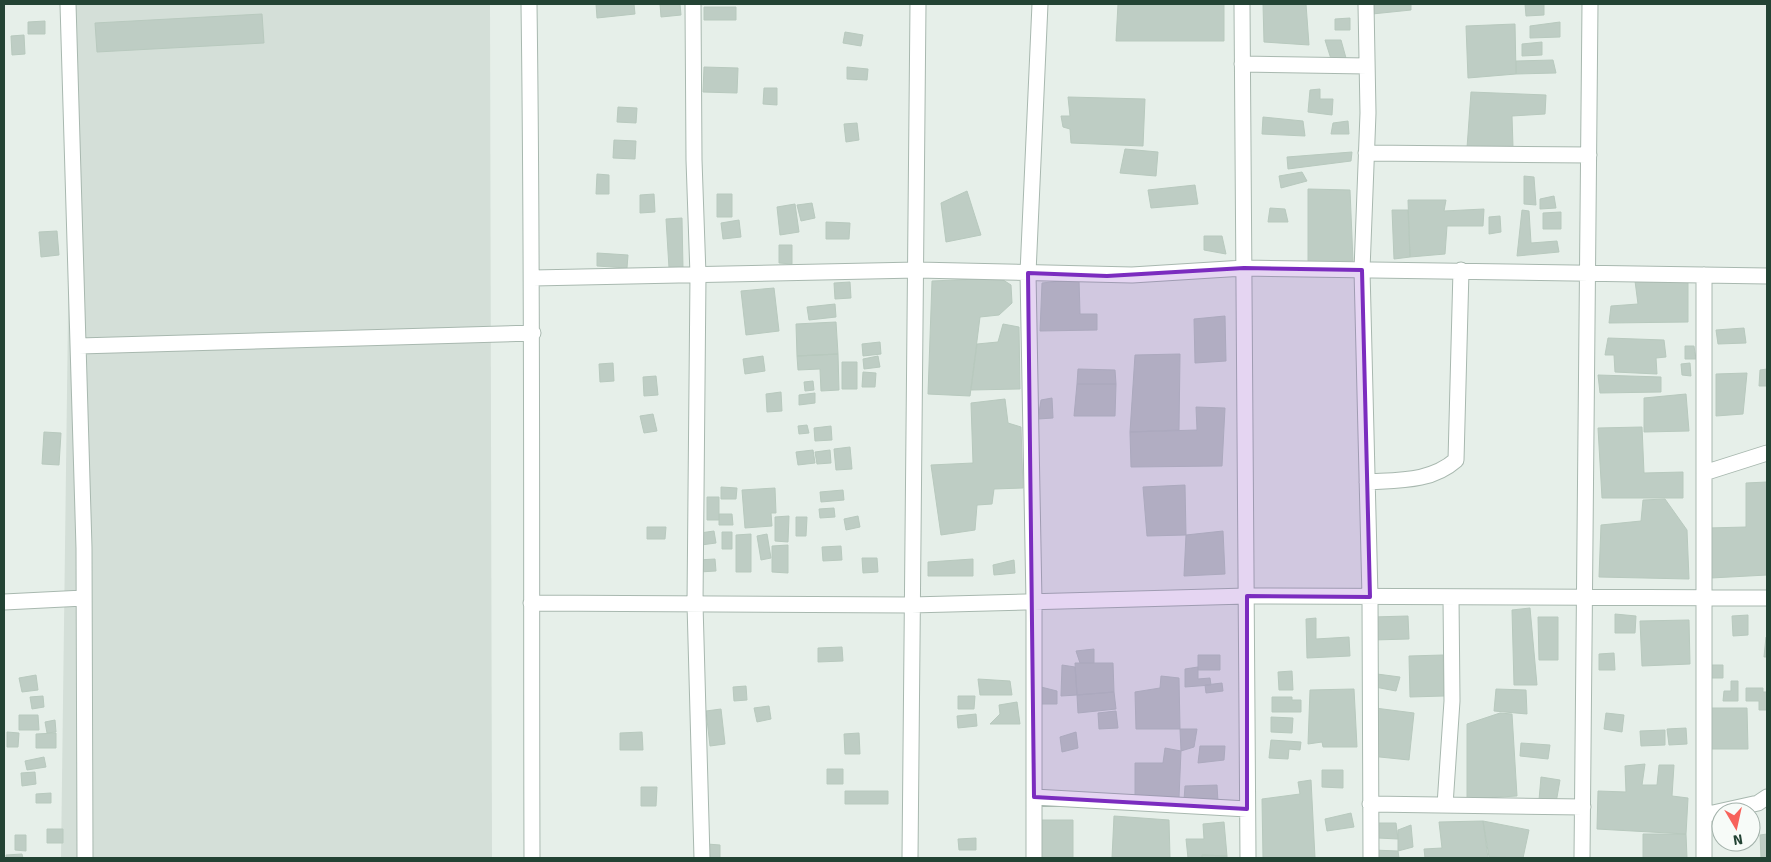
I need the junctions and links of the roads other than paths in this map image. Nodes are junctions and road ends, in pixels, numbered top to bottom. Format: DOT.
graph roads {
  1 [pos="68,4"];
  2 [pos="529,4"];
  3 [pos="693,4"];
  4 [pos="918,4"];
  5 [pos="1040,4"];
  6 [pos="1242,4"];
  7 [pos="1366,4"];
  8 [pos="1590,4"];
  9 [pos="1242,64"];
  10 [pos="1367,66"];
  11 [pos="1366,153"];
  12 [pos="1589,155"];
  13 [pos="1244,268"];
  14 [pos="917,270"];
  15 [pos="1362,270"];
  16 [pos="1462,270"];
  17 [pos="1588,272"];
  18 [pos="1028,273"];
  19 [pos="698,275"];
  20 [pos="1704,275"];
  21 [pos="1767,276"];
  22 [pos="533,278"];
  23 [pos="533,332"];
  24 [pos="79,346"];
  25 [pos="1767,453"];
  26 [pos="1704,473"];
  27 [pos="1368,482"];
  28 [pos="1247,596"];
  29 [pos="1370,597"];
  30 [pos="1451,597"];
  31 [pos="84,598"];
  32 [pos="1586,598"];
  33 [pos="1704,598"];
  34 [pos="1767,598"];
  35 [pos="4,602"];
  36 [pos="1034,602"];
  37 [pos="531,603"];
  38 [pos="695,604"];
  39 [pos="911,605"];
  40 [pos="1034,797"];
  41 [pos="1767,797"];
  42 [pos="1370,804"];
  43 [pos="1445,805"];
  44 [pos="1582,806"];
  45 [pos="1247,809"];
  46 [pos="1704,814"];
  47 [pos="85,858"];
  48 [pos="532,858"];
  49 [pos="702,858"];
  50 [pos="910,858"];
  51 [pos="1034,858"];
  52 [pos="1248,858"];
  53 [pos="1371,858"];
  54 [pos="1582,858"];
  55 [pos="1704,858"];
  1 -- 24 [label="street"];
  2 -- 22 [label="street"];
  3 -- 19 [label="street"];
  4 -- 14 [label="street"];
  5 -- 18 [label="street"];
  6 -- 9 [label="street"];
  7 -- 10 [label="street"];
  8 -- 12 [label="street"];
  9 -- 10 [label="street"];
  9 -- 13 [label="street"];
  10 -- 11 [label="street"];
  11 -- 12 [label="street"];
  11 -- 15 [label="street"];
  12 -- 17 [label="street"];
  13 -- 15 [label="street"];
  13 -- 18 [label="street"];
  13 -- 28 [label="street"];
  14 -- 18 [label="street"];
  14 -- 19 [label="street"];
  14 -- 39 [label="street"];
  15 -- 16 [label="street"];
  15 -- 27 [label="street"];
  16 -- 17 [label="street"];
  16 -- 27 [label="street"];
  17 -- 20 [label="street"];
  17 -- 32 [label="street"];
  18 -- 36 [label="street"];
  19 -- 22 [label="street"];
  19 -- 38 [label="street"];
  20 -- 21 [label="street"];
  20 -- 26 [label="street"];
  22 -- 23 [label="street"];
  23 -- 24 [label="street"];
  23 -- 37 [label="street"];
  24 -- 31 [label="street"];
  25 -- 26 [label="street"];
  26 -- 33 [label="street"];
  27 -- 29 [label="street"];
  28 -- 29 [label="street"];
  28 -- 36 [label="street"];
  28 -- 45 [label="street"];
  29 -- 30 [label="street"];
  29 -- 42 [label="street"];
  30 -- 32 [label="street"];
  30 -- 43 [label="street"];
  31 -- 35 [label="street"];
  31 -- 47 [label="street"];
  32 -- 33 [label="street"];
  32 -- 44 [label="street"];
  33 -- 34 [label="street"];
  33 -- 46 [label="street"];
  36 -- 39 [label="street"];
  36 -- 40 [label="street"];
  37 -- 38 [label="street"];
  37 -- 48 [label="street"];
  38 -- 39 [label="street"];
  38 -- 49 [label="street"];
  39 -- 50 [label="street"];
  40 -- 45 [label="street"];
  40 -- 51 [label="street"];
  41 -- 46 [label="street"];
  42 -- 43 [label="street"];
  42 -- 53 [label="street"];
  43 -- 44 [label="street"];
  44 -- 54 [label="street"];
  45 -- 52 [label="street"];
  46 -- 55 [label="street"];
}
